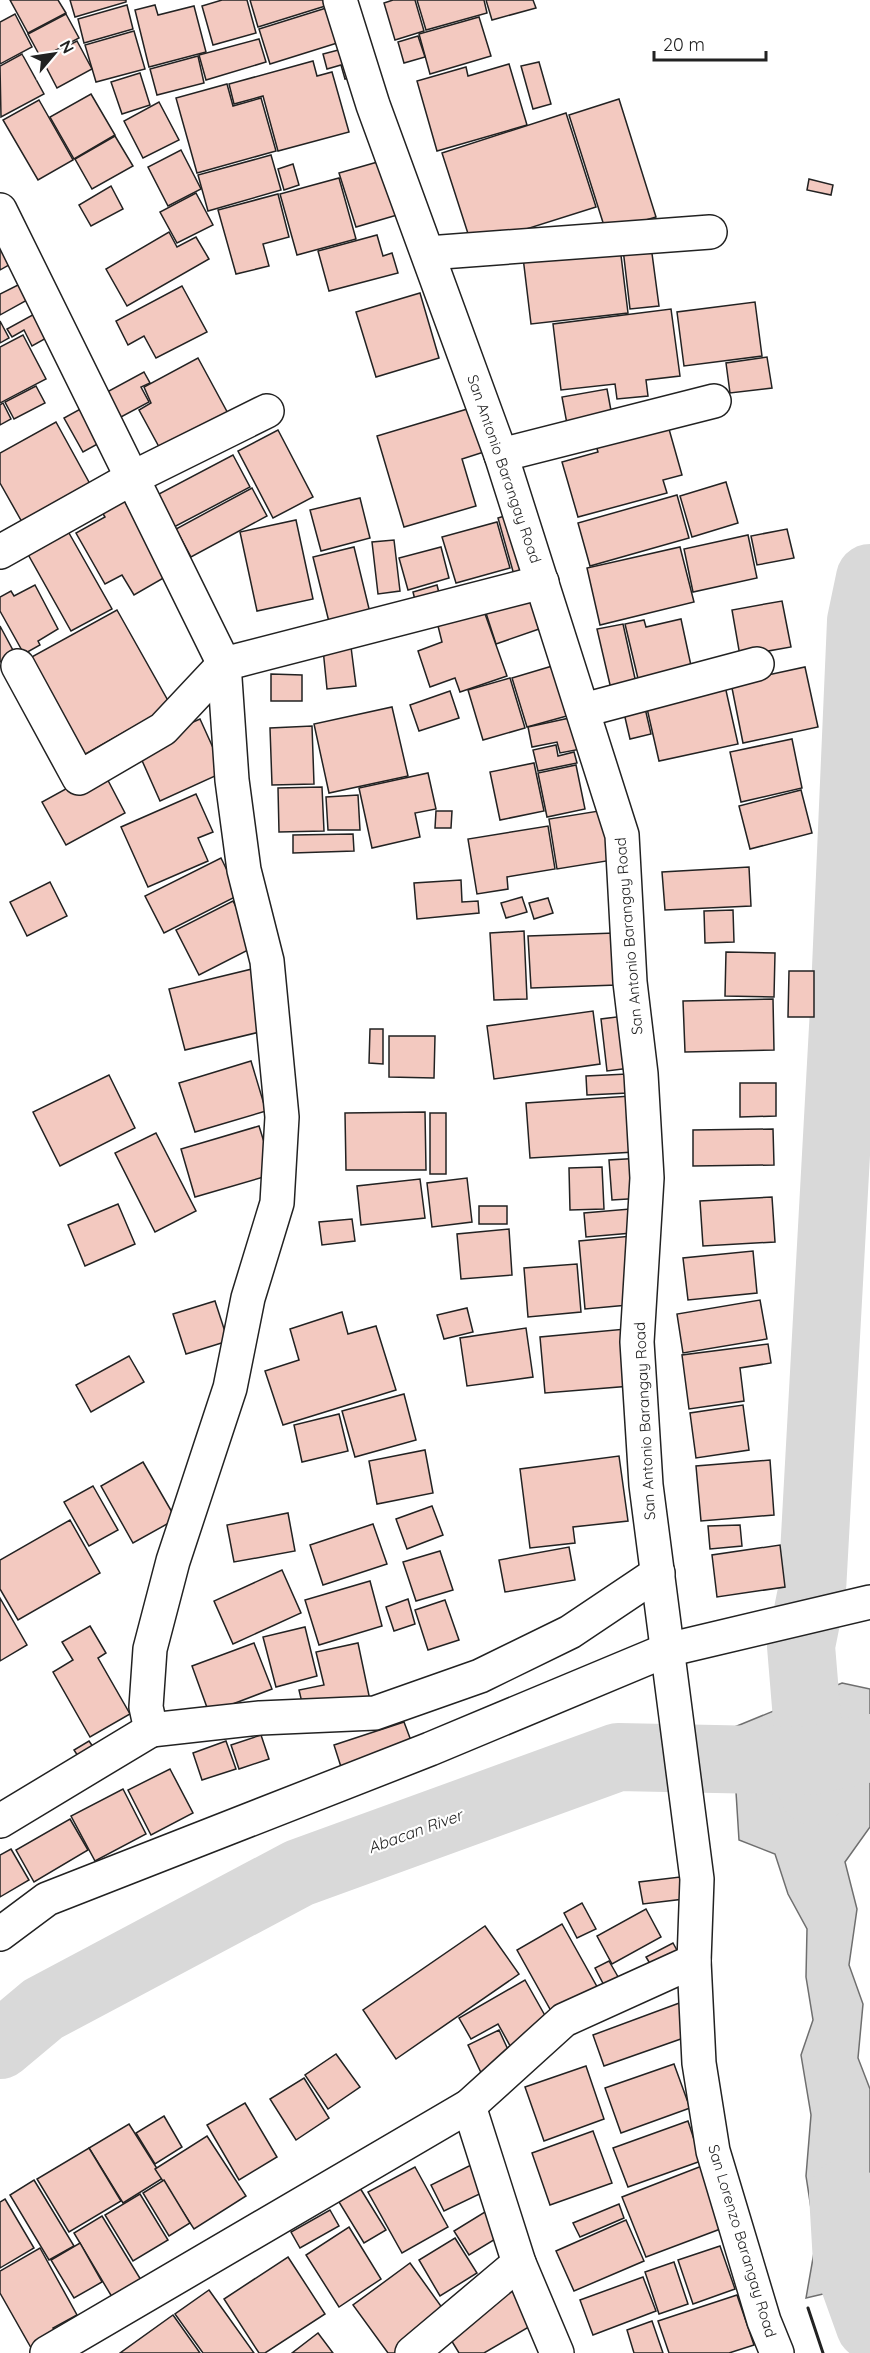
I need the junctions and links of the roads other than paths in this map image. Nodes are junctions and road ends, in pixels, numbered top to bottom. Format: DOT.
graph roads {
  1 [pos="340,0"];
  2 [pos="0,210"];
  3 [pos="710,232"];
  4 [pos="428,253"];
  5 [pos="714,401"];
  6 [pos="267,411"];
  7 [pos="501,455"];
  8 [pos="134,477"];
  9 [pos="0,552"];
  10 [pos="542,582"];
  11 [pos="224,664"];
  12 [pos="757,664"];
  13 [pos="18,666"];
  14 [pos="584,710"];
  15 [pos="658,1573"];
  16 [pos="870,1602"];
  17 [pos="668,1661"];
  18 [pos="151,1730"];
  19 [pos="0,1821"];
  20 [pos="698,1878"];
  21 [pos="0,1934"];
  22 [pos="694,1961"];
  23 [pos="469,2106"];
  24 [pos="519,2264"];
  25 [pos="47,2353"];
  26 [pos="412,2353"];
  27 [pos="557,2353"];
  28 [pos="777,2353"];
  1 -- 4 [label="street, San Antonio Barangay Road"];
  2 -- 8 [label="street"];
  3 -- 4 [label="street"];
  4 -- 7 [label="street, San Antonio Barangay Road"];
  5 -- 7 [label="street"];
  6 -- 8 [label="street"];
  7 -- 10 [label="street, San Antonio Barangay Road"];
  8 -- 9 [label="street"];
  8 -- 11 [label="street"];
  10 -- 11 [label="street"];
  10 -- 14 [label="street, San Antonio Barangay Road"];
  11 -- 13 [label="street"];
  11 -- 18 [label="street"];
  12 -- 14 [label="street"];
  14 -- 15 [label="street, San Antonio Barangay Road"];
  15 -- 17 [label="street, San Antonio Barangay Road"];
  15 -- 18 [label="street"];
  16 -- 17 [label="street"];
  17 -- 20 [label="street, San Antonio Barangay Road"];
  17 -- 21 [label="street"];
  18 -- 19 [label="street"];
  20 -- 22 [label="street, San Lorenzo Barangay Road"];
  22 -- 23 [label="street"];
  22 -- 28 [label="street, San Lorenzo Barangay Road"];
  23 -- 24 [label="street"];
  23 -- 25 [label="street"];
  24 -- 26 [label="street"];
  24 -- 27 [label="street"];
}
